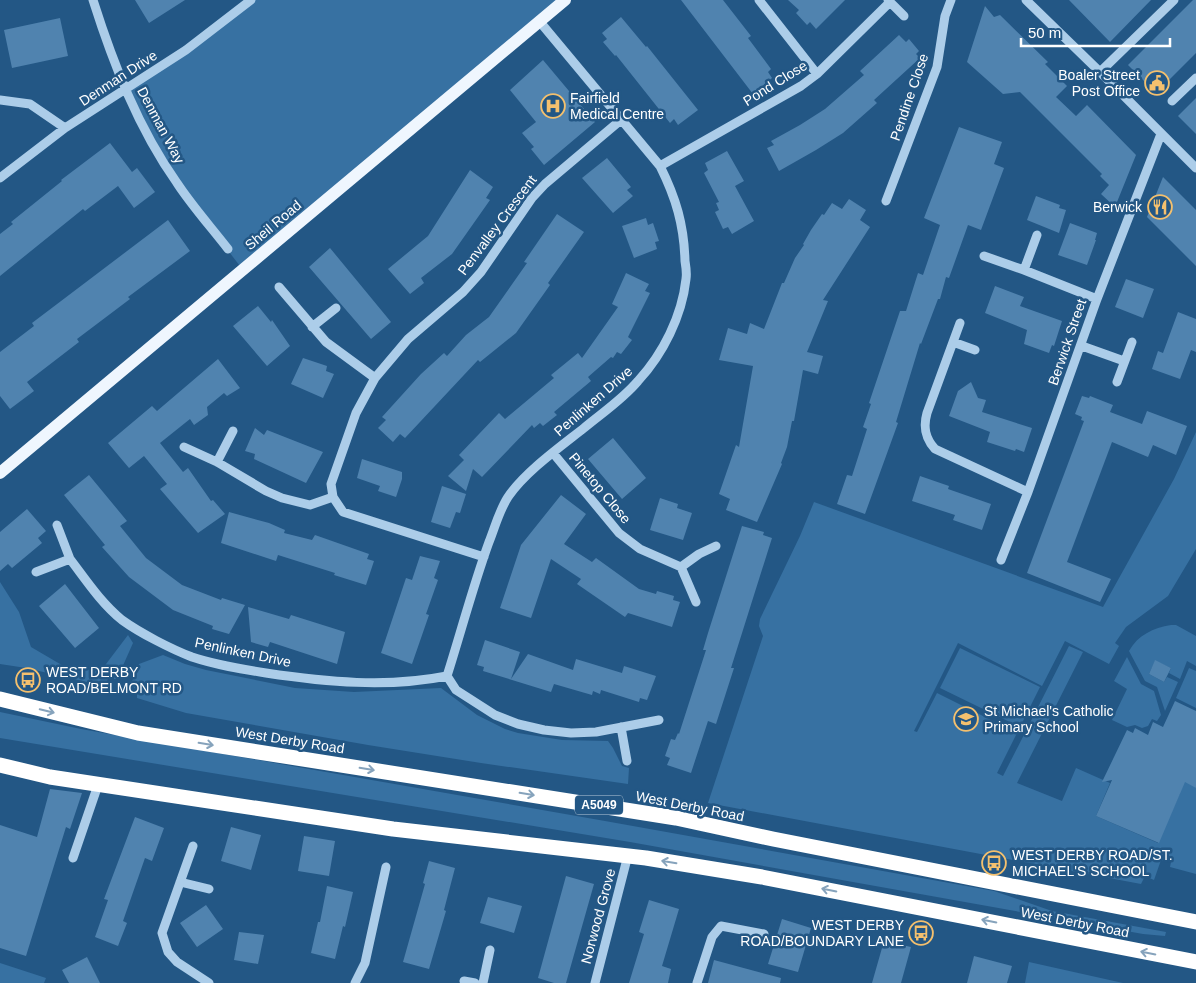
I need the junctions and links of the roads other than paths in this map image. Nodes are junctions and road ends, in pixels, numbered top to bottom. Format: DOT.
graph roads {
  1 [pos="93,0"];
  2 [pos="251,0"];
  3 [pos="565,0"];
  4 [pos="759,0"];
  5 [pos="952,0"];
  6 [pos="1026,0"];
  7 [pos="1174,0"];
  8 [pos="889,1"];
  9 [pos="904,16"];
  10 [pos="540,22"];
  11 [pos="1100,72"];
  12 [pos="817,74"];
  13 [pos="1196,78"];
  14 [pos="126,89"];
  15 [pos="0,100"];
  16 [pos="1172,101"];
  17 [pos="622,119"];
  18 [pos="65,128"];
  19 [pos="1161,134"];
  20 [pos="660,166"];
  21 [pos="1196,168"];
  22 [pos="0,178"];
  23 [pos="886,201"];
  24 [pos="1037,236"];
  25 [pos="228,249"];
  26 [pos="984,256"];
  27 [pos="1024,270"];
  28 [pos="279,287"];
  29 [pos="1097,299"];
  30 [pos="336,308"];
  31 [pos="960,323"];
  32 [pos="312,327"];
  33 [pos="953,342"];
  34 [pos="1132,342"];
  35 [pos="1082,346"];
  36 [pos="975,350"];
  37 [pos="1124,361"];
  38 [pos="375,378"];
  39 [pos="1117,382"];
  40 [pos="233,431"];
  41 [pos="184,447"];
  42 [pos="553,453"];
  43 [pos="217,462"];
  44 [pos="0,473"];
  45 [pos="1028,492"];
  46 [pos="333,497"];
  47 [pos="57,525"];
  48 [pos="716,546"];
  49 [pos="484,557"];
  50 [pos="70,559"];
  51 [pos="1001,560"];
  52 [pos="681,567"];
  53 [pos="36,572"];
  54 [pos="696,602"];
  55 [pos="447,676"];
  56 [pos="0,699"];
  57 [pos="659,720"];
  58 [pos="621,727"];
  59 [pos="627,761"];
  60 [pos="0,765"];
  61 [pos="98,785"];
  62 [pos="193,846"];
  63 [pos="628,856"];
  64 [pos="74,858"];
  65 [pos="386,867"];
  66 [pos="180,882"];
  67 [pos="209,889"];
  68 [pos="1196,922"];
  69 [pos="764,934"];
  70 [pos="490,950"];
  71 [pos="1196,962"];
  72 [pos="464,981"];
  73 [pos="209,983"];
  74 [pos="355,983"];
  75 [pos="474,983"];
  76 [pos="483,983"];
  77 [pos="595,983"];
  78 [pos="697,983"];
  1 -- 14 [label="street, Denman Way"];
  2 -- 14 [label="street, Denman Drive"];
  3 -- 10 [label="main road, Sheil Road"];
  4 -- 12 [label="street"];
  5 -- 23 [label="street, Pendine Close"];
  6 -- 11 [label="street"];
  7 -- 11 [label="street"];
  8 -- 9 [label="street, Pond Close"];
  8 -- 12 [label="street, Pond Close"];
  10 -- 17 [label="street, Penlinken Drive"];
  10 -- 44 [label="main road, Sheil Road"];
  11 -- 19 [label="street"];
  12 -- 20 [label="street, Pond Close"];
  13 -- 16 [label="street"];
  14 -- 18 [label="street, Denman Drive"];
  14 -- 25 [label="street, Denman Way"];
  15 -- 18 [label="street"];
  17 -- 20 [label="street, Penlinken Drive"];
  17 -- 38 [label="street, Penvalley Crescent"];
  18 -- 22 [label="street, Denman Drive"];
  19 -- 21 [label="street"];
  19 -- 29 [label="street, Berwick Street"];
  20 -- 42 [label="street, Penlinken Drive"];
  24 -- 27 [label="street"];
  26 -- 27 [label="street"];
  27 -- 29 [label="street"];
  28 -- 32 [label="street"];
  29 -- 35 [label="street, Berwick Street"];
  30 -- 32 [label="street"];
  31 -- 33 [label="street"];
  32 -- 38 [label="street"];
  33 -- 36 [label="street"];
  33 -- 45 [label="street"];
  34 -- 37 [label="street"];
  35 -- 37 [label="street"];
  35 -- 45 [label="street, Berwick Street"];
  37 -- 39 [label="street"];
  38 -- 46 [label="street, Penvalley Crescent"];
  40 -- 43 [label="street"];
  41 -- 43 [label="street"];
  42 -- 49 [label="street, Penlinken Drive"];
  42 -- 52 [label="street, Pinetop Close"];
  43 -- 46 [label="street"];
  45 -- 51 [label="street, Berwick Street"];
  46 -- 49 [label="street"];
  47 -- 50 [label="street, Penlinken Drive"];
  48 -- 52 [label="street"];
  49 -- 55 [label="street, Penlinken Drive"];
  50 -- 53 [label="street"];
  50 -- 55 [label="street, Penlinken Drive"];
  52 -- 54 [label="street"];
  55 -- 58 [label="street"];
  56 -- 68 [label="highway, West Derby Road / A5049, one-way"];
  57 -- 58 [label="street"];
  58 -- 59 [label="street"];
  60 -- 61 [label="highway, West Derby Road"];
  61 -- 63 [label="highway, West Derby Road"];
  61 -- 64 [label="street"];
  62 -- 66 [label="street"];
  71 -- 63 [label="highway, West Derby Road, one-way"];
  63 -- 77 [label="street, Norwood Grove"];
  65 -- 74 [label="street"];
  66 -- 67 [label="street"];
  66 -- 73 [label="street"];
  69 -- 78 [label="street"];
  70 -- 76 [label="street"];
  72 -- 75 [label="street"];
}
